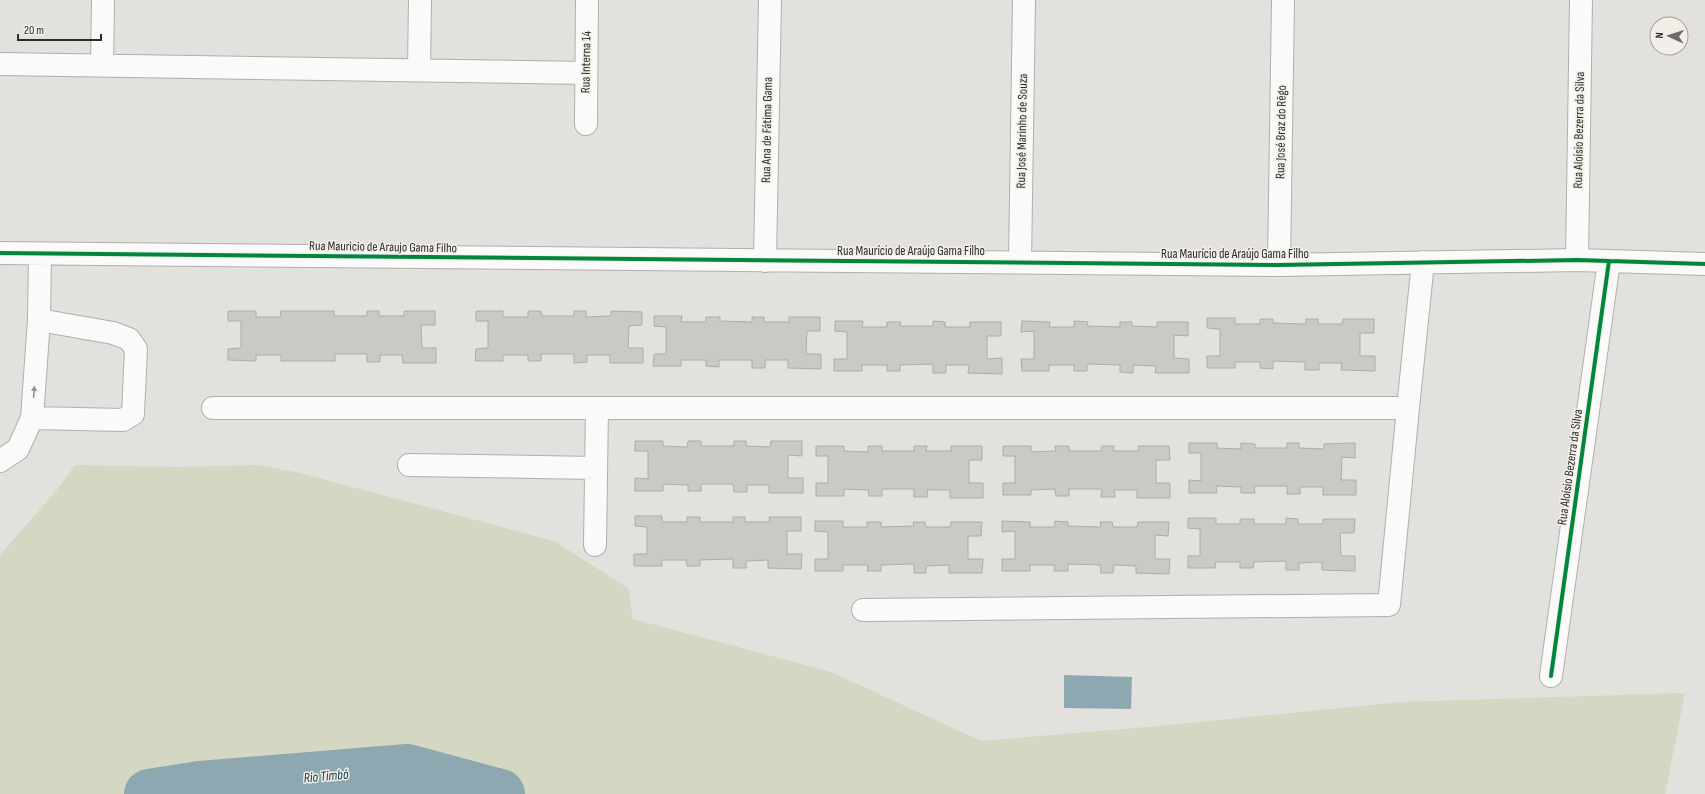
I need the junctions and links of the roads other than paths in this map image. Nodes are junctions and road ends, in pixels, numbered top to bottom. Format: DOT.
graph roads {
  1 [pos="103,0"];
  2 [pos="420,0"];
  3 [pos="587,0"];
  4 [pos="770,0"];
  5 [pos="1024,0"];
  6 [pos="1283,0"];
  7 [pos="1580,0"];
  8 [pos="0,64"];
  9 [pos="102,66"];
  10 [pos="419,70"];
  11 [pos="586,72"];
  12 [pos="586,124"];
  13 [pos="0,253"];
  14 [pos="40,254"];
  15 [pos="1577,260"];
  16 [pos="765,261"];
  17 [pos="1609,261"];
  18 [pos="1020,262"];
  19 [pos="1423,262"];
  20 [pos="1279,264"];
  21 [pos="1705,264"];
  22 [pos="40,320"];
  23 [pos="213,408"];
  24 [pos="597,408"];
  25 [pos="1408,408"];
  26 [pos="32,418"];
  27 [pos="0,461"];
  28 [pos="409,465"];
  29 [pos="596,468"];
  30 [pos="595,545"];
  31 [pos="863,610"];
  32 [pos="1551,676"];
  1 -- 9 [label="street"];
  2 -- 10 [label="street"];
  3 -- 11 [label="street, Rua Interna 14"];
  4 -- 16 [label="street, Rua Ana de Fátima Gama"];
  5 -- 18 [label="street, Rua José Marinho de Souza"];
  6 -- 20 [label="street, Rua José Braz do Rêgo"];
  7 -- 15 [label="street, Rua Aloísio Bezerra da Silva"];
  8 -- 9 [label="street"];
  9 -- 10 [label="street"];
  10 -- 11 [label="street"];
  11 -- 12 [label="street, Rua Interna 14"];
  13 -- 14 [label="street, Rua Mauricio de Araujo Gama Filho"];
  14 -- 16 [label="street, Rua Mauricio de Araujo Gama Filho"];
  14 -- 22 [label="street"];
  15 -- 17 [label="street, Rua Maurício de Araújo Gama Filho"];
  15 -- 19 [label="street, Rua Maurício de Araújo Gama Filho"];
  16 -- 18 [label="street, Rua Maurício de Araújo Gama Filho"];
  17 -- 21 [label="street, Rua Maurício de Araújo Gama Filho"];
  17 -- 32 [label="street, Rua Aloísio Bezerra da Silva"];
  18 -- 20 [label="street, Rua Maurício de Araújo Gama Filho"];
  19 -- 20 [label="street, Rua Maurício de Araújo Gama Filho"];
  19 -- 25 [label="street"];
  26 -- 22 [label="street, one-way"];
  22 -- 26 [label="street"];
  23 -- 24 [label="street"];
  24 -- 25 [label="street"];
  24 -- 29 [label="street"];
  25 -- 31 [label="street"];
  26 -- 27 [label="street"];
  28 -- 29 [label="street"];
  29 -- 30 [label="street"];
}
